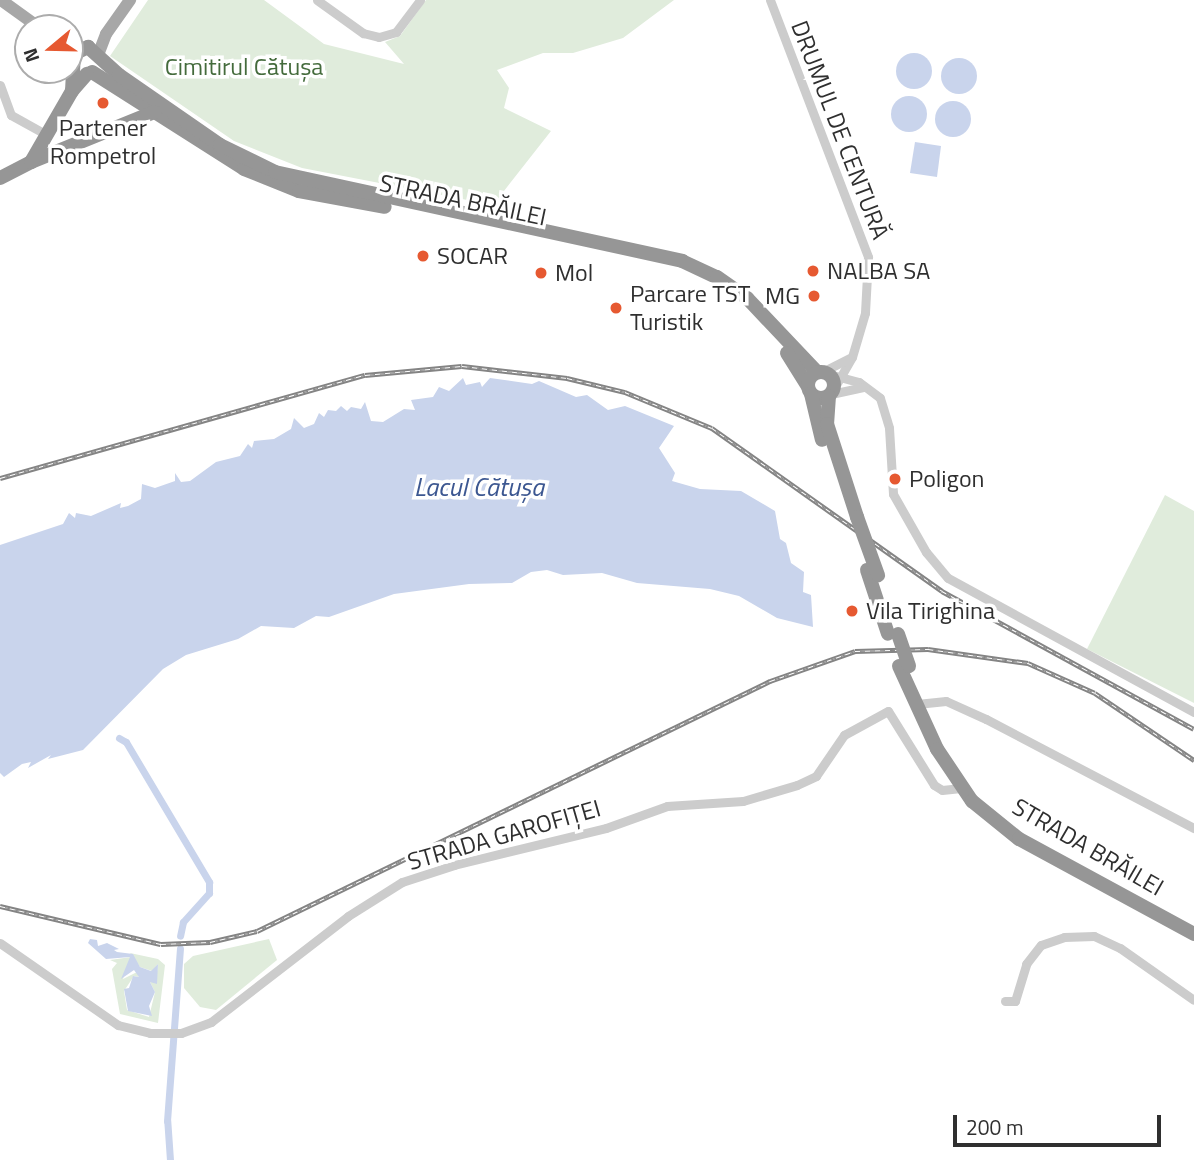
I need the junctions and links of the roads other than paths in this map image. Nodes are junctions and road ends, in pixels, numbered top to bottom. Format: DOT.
graph roads {
  1 [pos="1,0"];
  2 [pos="130,0"];
  3 [pos="317,0"];
  4 [pos="420,0"];
  5 [pos="770,0"];
  6 [pos="20,14"];
  7 [pos="106,34"];
  8 [pos="84,47"];
  9 [pos="84,54"];
  10 [pos="99,57"];
  11 [pos="84,66"];
  12 [pos="89,73"];
  13 [pos="73,84"];
  14 [pos="0,85"];
  15 [pos="72,91"];
  16 [pos="155,112"];
  17 [pos="47,135"];
  18 [pos="31,162"];
  19 [pos="0,178"];
  20 [pos="852,357"];
  21 [pos="821,372"];
  22 [pos="842,376"];
  23 [pos="869,387"];
  24 [pos="809,390"];
  25 [pos="831,393"];
  26 [pos="852,516"];
  27 [pos="917,704"];
  28 [pos="1194,712"];
  29 [pos="961,788"];
  30 [pos="1194,828"];
  31 [pos="1194,934"];
  32 [pos="0,943"];
  33 [pos="1194,1000"];
  34 [pos="1005,1001"];
  1 -- 6 [label="main road"];
  2 -- 7 [label="main road"];
  3 -- 4 [label="street"];
  5 -- 20 [label="street, DRUMUL DE CENTURĂ"];
  7 -- 8 [label="main road"];
  7 -- 10 [label="main road"];
  9 -- 10 [label="highway, STRADA BRĂILEI"];
  10 -- 12 [label="highway"];
  10 -- 21 [label="highway, STRADA BRĂILEI"];
  11 -- 12 [label="highway, STRADA BRĂILEI"];
  12 -- 15 [label="highway"];
  12 -- 16 [label="highway, STRADA BRĂILEI"];
  13 -- 15 [label="highway"];
  14 -- 17 [label="street"];
  15 -- 17 [label="highway"];
  16 -- 18 [label="highway"];
  16 -- 24 [label="highway, STRADA BRĂILEI"];
  17 -- 18 [label="highway"];
  18 -- 19 [label="highway"];
  20 -- 21 [label="street"];
  20 -- 22 [label="street, DRUMUL DE CENTURĂ"];
  20 -- 23 [label="street"];
  21 -- 22 [label="street"];
  21 -- 24 [label="highway"];
  21 -- 25 [label="highway, STRADA BRĂILEI"];
  22 -- 23 [label="street"];
  22 -- 25 [label="street, DRUMUL DE CENTURĂ"];
  23 -- 25 [label="street"];
  23 -- 28 [label="street"];
  24 -- 25 [label="highway"];
  24 -- 26 [label="highway, STRADA BRĂILEI"];
  25 -- 26 [label="highway, STRADA BRĂILEI"];
  26 -- 27 [label="highway, STRADA BRĂILEI"];
  27 -- 29 [label="highway, STRADA BRĂILEI"];
  27 -- 30 [label="street"];
  29 -- 31 [label="highway, STRADA BRĂILEI"];
  29 -- 32 [label="street, STRADA GAROFIȚEI"];
  33 -- 34 [label="street"];
}
